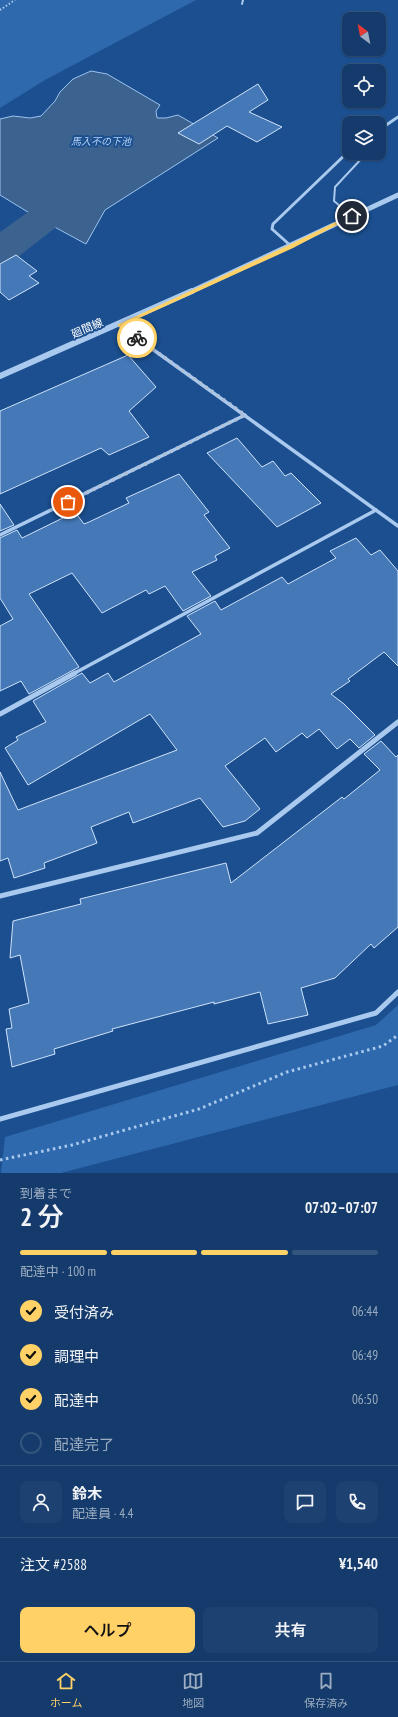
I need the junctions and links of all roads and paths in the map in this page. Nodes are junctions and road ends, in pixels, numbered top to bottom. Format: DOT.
graph roads {
  1 [pos="15,0"];
  2 [pos="243,0"];
  3 [pos="242,4"];
  4 [pos="0,10"];
  5 [pos="398,117"];
  6 [pos="386,125"];
  7 [pos="342,158"];
  8 [pos="360,160"];
  9 [pos="398,195"];
  10 [pos="352,216"];
  11 [pos="291,246"];
  12 [pos="119,325"];
  13 [pos="0,376"];
  14 [pos="245,415"];
  15 [pos="376,510"];
  16 [pos="398,526"];
  17 [pos="0,535"];
  18 [pos="0,714"];
  19 [pos="398,722"];
  20 [pos="0,896"];
  21 [pos="398,992"];
  22 [pos="398,1035"];
  23 [pos="0,1119"];
  24 [pos="0,1160"];
  1 -- 4 [label="path"];
  2 -- 3 [label="lane"];
  5 -- 6 [label="street"];
  7 -- 11 [label="street"];
  8 -- 10 [label="lane"];
  9 -- 10 [label="street, 廻間線"];
  10 -- 11 [label="street, 廻間線"];
  11 -- 12 [label="street, 廻間線"];
  12 -- 13 [label="street, 廻間線"];
  12 -- 14 [label="street"];
  14 -- 15 [label="street"];
  14 -- 17 [label="street"];
  15 -- 16 [label="street"];
  15 -- 18 [label="street"];
  19 -- 20 [label="street"];
  21 -- 23 [label="street"];
  22 -- 24 [label="path"];
}
